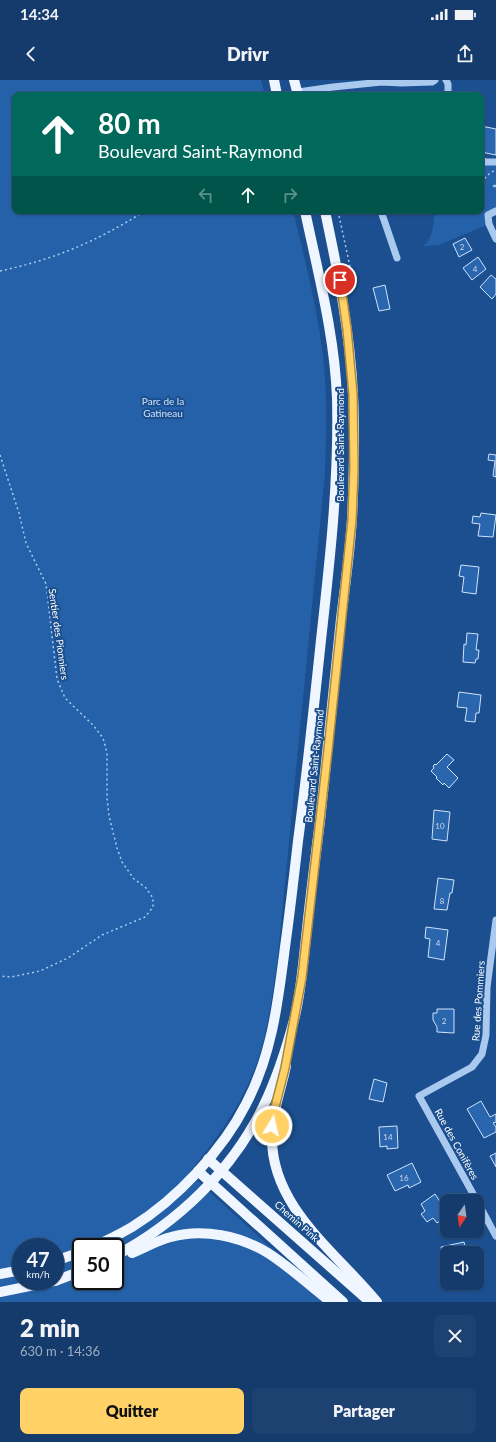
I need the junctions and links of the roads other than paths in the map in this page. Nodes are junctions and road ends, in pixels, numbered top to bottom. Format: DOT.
graph roads {
  1 [pos="274,80"];
  2 [pos="294,80"];
  3 [pos="435,80"];
  4 [pos="446,80"];
  5 [pos="400,82"];
  6 [pos="332,83"];
  7 [pos="276,92"];
  8 [pos="297,92"];
  9 [pos="304,92"];
  10 [pos="448,92"];
  11 [pos="484,161"];
  12 [pos="496,162"];
  13 [pos="496,211"];
  14 [pos="306,214"];
  15 [pos="326,214"];
  16 [pos="382,214"];
  17 [pos="496,239"];
  18 [pos="396,258"];
  19 [pos="496,920"];
  20 [pos="295,1015"];
  21 [pos="419,1096"];
  22 [pos="208,1159"];
  23 [pos="221,1170"];
  24 [pos="198,1171"];
  25 [pos="211,1182"];
  26 [pos="473,1194"];
  27 [pos="484,1214"];
  28 [pos="496,1236"];
  29 [pos="110,1238"];
  30 [pos="124,1252"];
  31 [pos="124,1255"];
  32 [pos="12,1272"];
  33 [pos="0,1274"];
  34 [pos="12,1290"];
  35 [pos="0,1292"];
  36 [pos="331,1302"];
  37 [pos="343,1302"];
  38 [pos="370,1302"];
  39 [pos="377,1302"];
  1 -- 7 [label="main road"];
  2 -- 8 [label="main road"];
  3 -- 5 [label="street"];
  4 -- 10 [label="street"];
  5 -- 6 [label="street"];
  6 -- 9 [label="street"];
  11 -- 12 [label="street"];
  13 -- 17 [label="street"];
  14 -- 22 [label="main road, Boulevard Saint-Raymond"];
  15 -- 20 [label="main road, Boulevard Saint-Raymond"];
  16 -- 18 [label="street"];
  19 -- 21 [label="street, Rue des Pommiers"];
  20 -- 23 [label="main road, Boulevard Saint-Raymond"];
  20 -- 39 [label="main road"];
  21 -- 26 [label="street, Rue des Conifères"];
  22 -- 23 [label="main road, Chemin Pink"];
  22 -- 24 [label="main road, Boulevard Saint-Raymond"];
  23 -- 25 [label="main road, Boulevard Saint-Raymond"];
  23 -- 38 [label="main road, Chemin Pink"];
  24 -- 25 [label="main road"];
  24 -- 29 [label="main road, Boulevard Saint-Raymond"];
  25 -- 30 [label="main road, Boulevard Saint-Raymond"];
  25 -- 37 [label="main road"];
  27 -- 28 [label="street, Rue des Conifères"];
  31 -- 36 [label="main road"];
  32 -- 33 [label="main road"];
  34 -- 35 [label="main road"];
}
